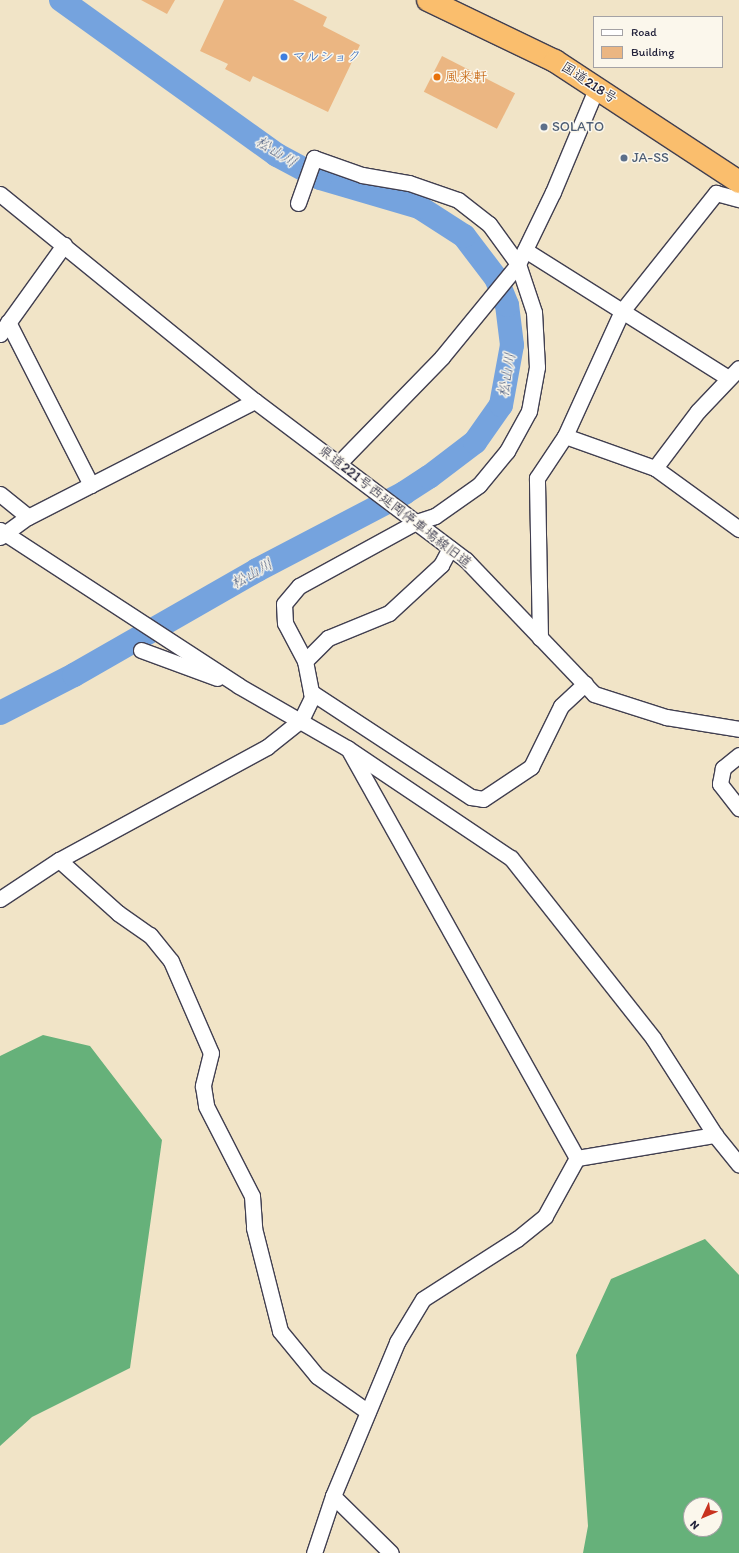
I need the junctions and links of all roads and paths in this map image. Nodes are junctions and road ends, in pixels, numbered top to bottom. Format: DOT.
graph roads {
  1 [pos="428,0"];
  2 [pos="597,87"];
  3 [pos="739,182"];
  4 [pos="0,194"];
  5 [pos="739,200"];
  6 [pos="298,203"];
  7 [pos="64,245"];
  8 [pos="525,250"];
  9 [pos="517,264"];
  10 [pos="622,311"];
  11 [pos="4,328"];
  12 [pos="739,368"];
  13 [pos="728,378"];
  14 [pos="255,401"];
  15 [pos="565,436"];
  16 [pos="339,463"];
  17 [pos="655,468"];
  18 [pos="91,486"];
  19 [pos="0,494"];
  20 [pos="28,517"];
  21 [pos="416,522"];
  22 [pos="739,529"];
  23 [pos="2,533"];
  24 [pos="450,548"];
  25 [pos="540,638"];
  26 [pos="141,650"];
  27 [pos="305,661"];
  28 [pos="584,684"];
  29 [pos="239,686"];
  30 [pos="311,692"];
  31 [pos="301,720"];
  32 [pos="739,729"];
  33 [pos="348,748"];
  34 [pos="739,755"];
  35 [pos="739,808"];
  36 [pos="59,860"];
  37 [pos="0,899"];
  38 [pos="715,1135"];
  39 [pos="577,1158"];
  40 [pos="739,1165"];
  41 [pos="368,1412"];
  42 [pos="333,1496"];
  43 [pos="314,1553"];
  44 [pos="391,1553"];
  1 -- 2 [label="highway, 国道218号"];
  2 -- 3 [label="highway, 国道218号"];
  2 -- 8 [label="street"];
  4 -- 7 [label="street, 県道221号西延岡停車場線旧道"];
  5 -- 10 [label="street"];
  6 -- 9 [label="street"];
  7 -- 11 [label="street"];
  7 -- 14 [label="street, 県道221号西延岡停車場線旧道"];
  8 -- 9 [label="street"];
  8 -- 10 [label="street"];
  9 -- 16 [label="street"];
  9 -- 21 [label="street"];
  10 -- 13 [label="street"];
  10 -- 15 [label="street"];
  11 -- 18 [label="street"];
  12 -- 13 [label="street"];
  13 -- 17 [label="street"];
  14 -- 16 [label="street, 県道221号西延岡停車場線旧道"];
  14 -- 18 [label="street"];
  15 -- 17 [label="street"];
  15 -- 25 [label="street"];
  16 -- 21 [label="street, 県道221号西延岡停車場線旧道"];
  17 -- 22 [label="street"];
  18 -- 20 [label="street"];
  19 -- 20 [label="street"];
  20 -- 23 [label="street"];
  21 -- 24 [label="street, 県道221号西延岡停車場線旧道"];
  21 -- 27 [label="street"];
  23 -- 29 [label="street"];
  24 -- 25 [label="street, 県道221号西延岡停車場線旧道"];
  24 -- 27 [label="street"];
  25 -- 28 [label="street, 県道221号西延岡停車場線旧道"];
  26 -- 29 [label="street"];
  27 -- 30 [label="street"];
  28 -- 30 [label="street"];
  28 -- 32 [label="street, 県道221号西延岡停車場線旧道"];
  29 -- 31 [label="street"];
  30 -- 31 [label="street"];
  31 -- 33 [label="street"];
  31 -- 36 [label="street"];
  33 -- 38 [label="street"];
  33 -- 39 [label="street"];
  34 -- 35 [label="street"];
  36 -- 37 [label="street"];
  36 -- 41 [label="street"];
  38 -- 39 [label="street"];
  38 -- 40 [label="street"];
  39 -- 41 [label="street"];
  41 -- 42 [label="street"];
  42 -- 43 [label="street"];
  42 -- 44 [label="street"];
}
